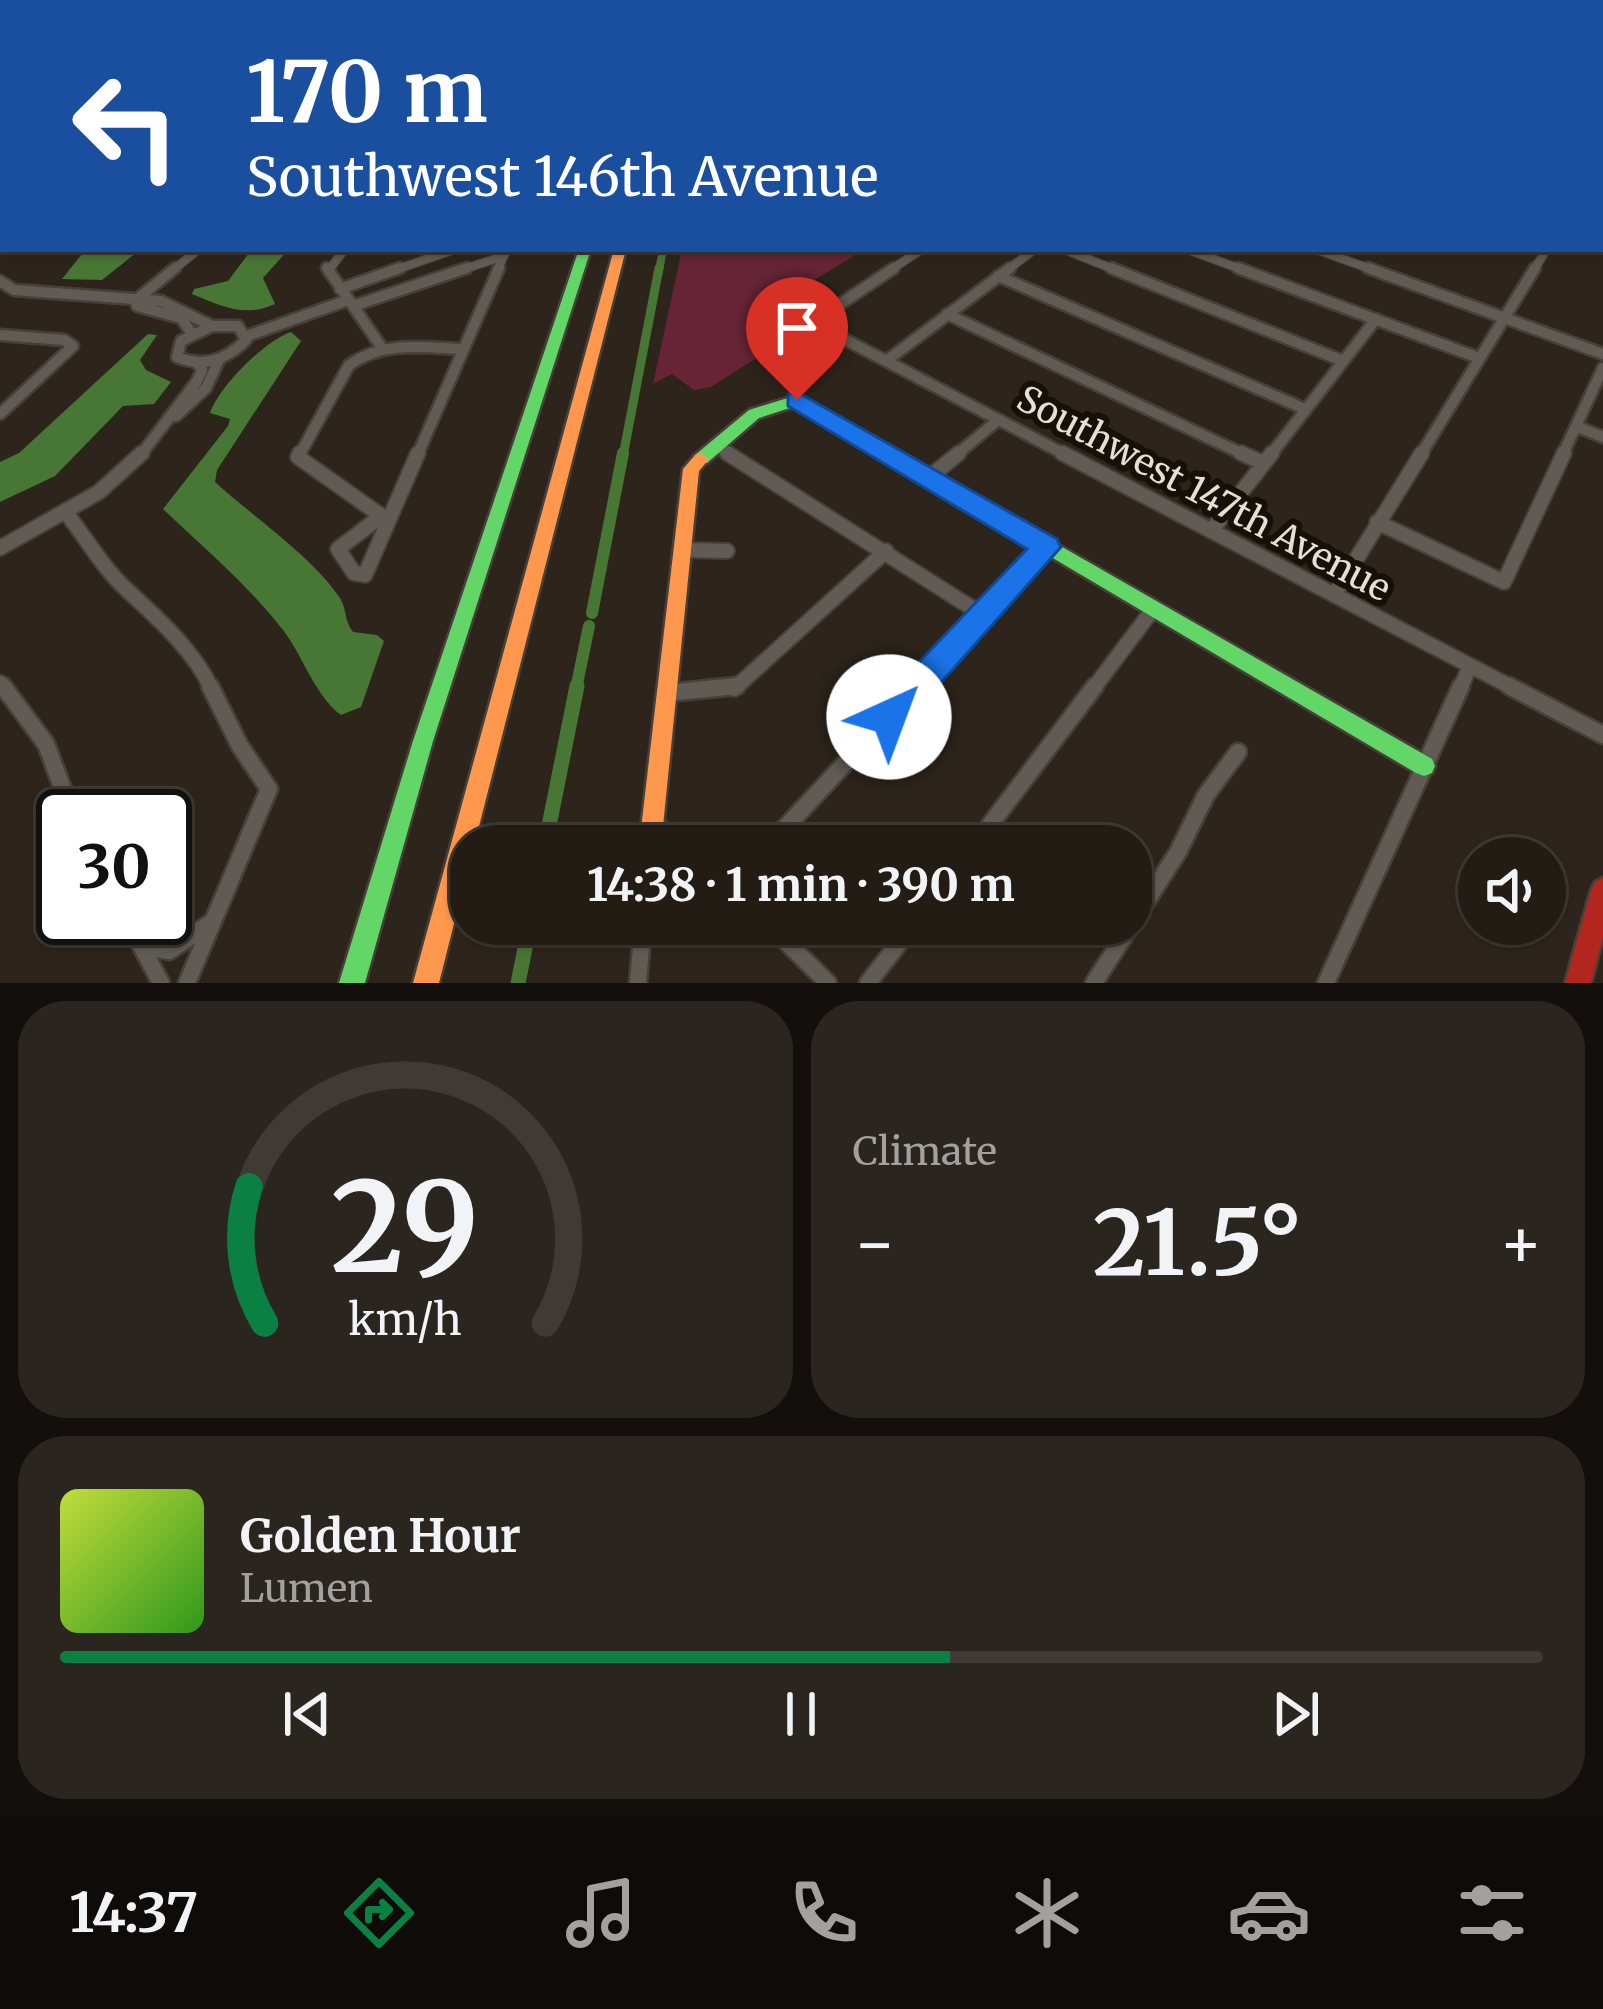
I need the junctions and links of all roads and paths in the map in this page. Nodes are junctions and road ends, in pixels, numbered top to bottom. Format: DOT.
graph roads {
  1 [pos="196,252"];
  2 [pos="342,252"];
  3 [pos="449,252"];
  4 [pos="584,252"];
  5 [pos="619,252"];
  6 [pos="917,252"];
  7 [pos="1031,252"];
  8 [pos="1070,252"];
  9 [pos="1194,252"];
  10 [pos="1323,252"];
  11 [pos="1545,252"];
  12 [pos="505,253"];
  13 [pos="998,276"];
  14 [pos="0,281"];
  15 [pos="0,295"];
  16 [pos="346,297"];
  17 [pos="139,303"];
  18 [pos="777,304"];
  19 [pos="947,314"];
  20 [pos="1504,316"];
  21 [pos="1376,319"];
  22 [pos="812,322"];
  23 [pos="212,326"];
  24 [pos="244,332"];
  25 [pos="192,334"];
  26 [pos="0,335"];
  27 [pos="379,348"];
  28 [pos="461,349"];
  29 [pos="1603,354"];
  30 [pos="1479,358"];
  31 [pos="219,360"];
  32 [pos="886,361"];
  33 [pos="1343,361"];
  34 [pos="198,364"];
  35 [pos="1603,368"];
  36 [pos="1305,409"];
  37 [pos="0,414"];
  38 [pos="170,420"];
  39 [pos="998,420"];
  40 [pos="1578,428"];
  41 [pos="1603,437"];
  42 [pos="715,445"];
  43 [pos="1262,463"];
  44 [pos="931,476"];
  45 [pos="68,514"];
  46 [pos="385,517"];
  47 [pos="1377,522"];
  48 [pos="1211,531"];
  49 [pos="1047,547"];
  50 [pos="0,548"];
  51 [pos="685,550"];
  52 [pos="727,551"];
  53 [pos="886,551"];
  54 [pos="1334,595"];
  55 [pos="1154,608"];
  56 [pos="983,615"];
  57 [pos="1470,666"];
  58 [pos="0,683"];
  59 [pos="667,693"];
  60 [pos="1603,735"];
  61 [pos="1238,752"];
  62 [pos="1424,766"];
  63 [pos="66,789"];
  64 [pos="652,823"];
  65 [pos="655,825"];
  66 [pos="788,825"];
  67 [pos="990,825"];
  68 [pos="1603,890"];
  69 [pos="214,919"];
  70 [pos="642,945"];
  71 [pos="789,945"];
  72 [pos="898,945"];
  73 [pos="141,946"];
  74 [pos="161,983"];
  75 [pos="187,983"];
  76 [pos="352,983"];
  77 [pos="426,983"];
  78 [pos="638,983"];
  79 [pos="828,983"];
  80 [pos="868,983"];
  81 [pos="1094,983"];
  82 [pos="1326,983"];
  83 [pos="1578,983"];
  1 -- 17 [label="street"];
  2 -- 16 [label="street"];
  3 -- 16 [label="street"];
  4 -- 76 [label="main road"];
  5 -- 77 [label="main road"];
  6 -- 22 [label="street"];
  7 -- 13 [label="street"];
  8 -- 33 [label="street"];
  9 -- 21 [label="street"];
  10 -- 20 [label="street"];
  11 -- 20 [label="street"];
  12 -- 16 [label="street"];
  12 -- 28 [label="street"];
  13 -- 19 [label="street"];
  13 -- 36 [label="street"];
  14 -- 17 [label="street"];
  15 -- 17 [label="street"];
  16 -- 24 [label="street"];
  16 -- 27 [label="street"];
  17 -- 23 [label="street"];
  17 -- 25 [label="street"];
  18 -- 22 [label="street, Southwest 147th Avenue"];
  19 -- 32 [label="street"];
  19 -- 43 [label="street"];
  20 -- 29 [label="street"];
  20 -- 30 [label="street"];
  21 -- 30 [label="street"];
  21 -- 33 [label="street"];
  22 -- 32 [label="street, Southwest 147th Avenue"];
  23 -- 24 [label="street"];
  23 -- 25 [label="street"];
  24 -- 31 [label="street"];
  25 -- 34 [label="street"];
  26 -- 37 [label="street"];
  27 -- 28 [label="street"];
  27 -- 46 [label="street"];
  28 -- 46 [label="street"];
  30 -- 47 [label="street"];
  31 -- 34 [label="street"];
  31 -- 38 [label="street"];
  32 -- 39 [label="street, Southwest 147th Avenue"];
  33 -- 36 [label="street"];
  34 -- 38 [label="street"];
  35 -- 40 [label="street"];
  36 -- 43 [label="street"];
  38 -- 45 [label="street"];
  39 -- 44 [label="street"];
  39 -- 48 [label="street, Southwest 147th Avenue"];
  40 -- 41 [label="street"];
  40 -- 47 [label="street"];
  42 -- 44 [label="main road"];
  42 -- 51 [label="main road"];
  42 -- 53 [label="street"];
  43 -- 48 [label="street"];
  44 -- 49 [label="main road"];
  45 -- 50 [label="street"];
  45 -- 69 [label="street"];
  46 -- 46 [label="street"];
  47 -- 54 [label="street"];
  48 -- 54 [label="street, Southwest 147th Avenue"];
  49 -- 55 [label="main road"];
  49 -- 56 [label="street"];
  51 -- 52 [label="street"];
  51 -- 59 [label="main road"];
  53 -- 56 [label="street"];
  53 -- 59 [label="street"];
  54 -- 57 [label="street, Southwest 147th Avenue"];
  55 -- 62 [label="main road"];
  55 -- 67 [label="street"];
  56 -- 66 [label="street"];
  57 -- 60 [label="street, Southwest 147th Avenue"];
  57 -- 62 [label="street"];
  58 -- 63 [label="street"];
  59 -- 64 [label="main road"];
  61 -- 81 [label="street"];
  62 -- 82 [label="street"];
  64 -- 65 [label="street"];
  68 -- 83 [label="main road"];
  69 -- 73 [label="street"];
  69 -- 75 [label="street"];
  70 -- 78 [label="street"];
  71 -- 79 [label="street"];
  72 -- 80 [label="street"];
  73 -- 74 [label="street"];
}
